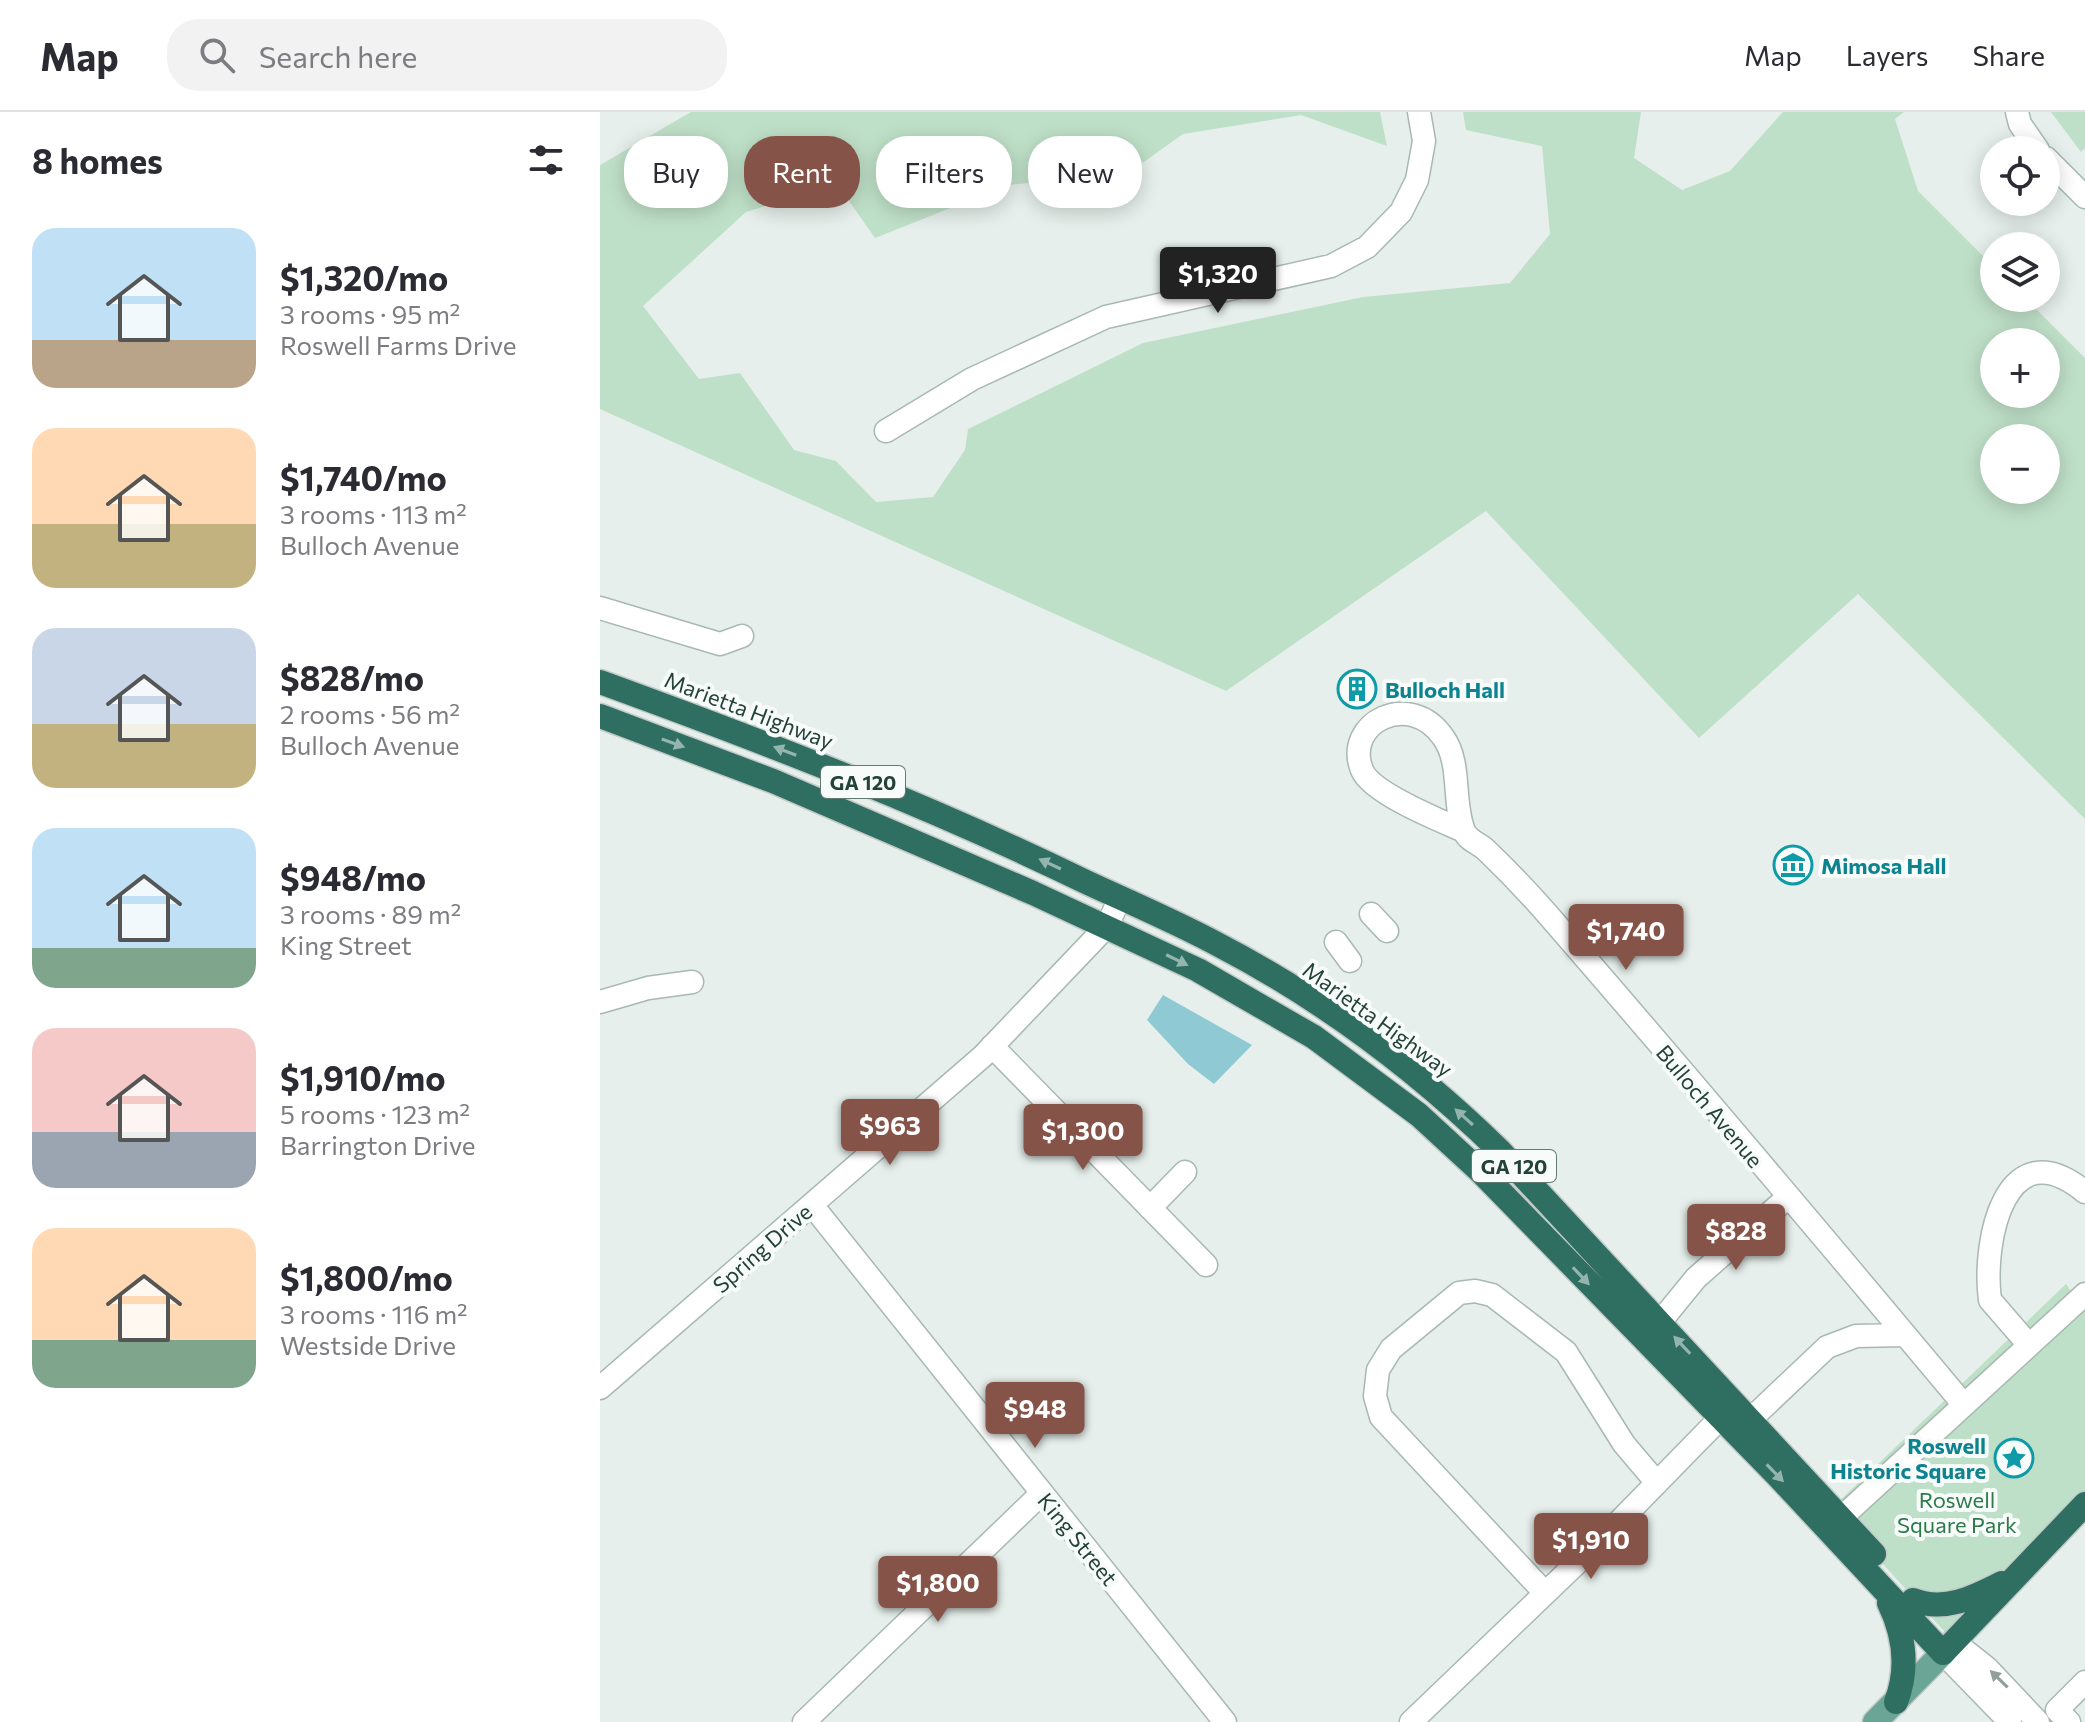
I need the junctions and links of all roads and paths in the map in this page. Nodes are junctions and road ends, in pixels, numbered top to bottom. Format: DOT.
graph roads {
  1 [pos="1419,112"];
  2 [pos="2017,112"];
  3 [pos="2028,136"];
  4 [pos="2060,172"];
  5 [pos="2085,197"];
  6 [pos="886,431"];
  7 [pos="600,608"];
  8 [pos="742,636"];
  9 [pos="600,682"];
  10 [pos="600,716"];
  11 [pos="1464,831"];
  12 [pos="1120,898"];
  13 [pos="1371,914"];
  14 [pos="1107,926"];
  15 [pos="1387,931"];
  16 [pos="1336,942"];
  17 [pos="1350,961"];
  18 [pos="692,982"];
  19 [pos="600,1002"];
  20 [pos="992,1046"];
  21 [pos="1185,1172"];
  22 [pos="2085,1192"];
  23 [pos="1788,1197"];
  24 [pos="812,1205"];
  25 [pos="1150,1208"];
  26 [pos="1206,1265"];
  27 [pos="2081,1305"];
  28 [pos="1660,1322"];
  29 [pos="1904,1335"];
  30 [pos="2029,1345"];
  31 [pos="600,1388"];
  32 [pos="1964,1405"];
  33 [pos="1736,1413"];
  34 [pos="1657,1483"];
  35 [pos="1041,1494"];
  36 [pos="2085,1504"];
  37 [pos="1841,1518"];
  38 [pos="1874,1577"];
  39 [pos="2014,1577"];
  40 [pos="1545,1593"];
  41 [pos="1913,1600"];
  42 [pos="1948,1647"];
  43 [pos="2085,1682"];
  44 [pos="1896,1702"];
  45 [pos="2046,1718"];
  46 [pos="804,1722"];
  47 [pos="1225,1722"];
  48 [pos="1411,1722"];
  49 [pos="1875,1722"];
  50 [pos="2010,1722"];
  1 -- 6 [label="street"];
  2 -- 3 [label="street"];
  4 -- 5 [label="street"];
  7 -- 8 [label="street"];
  12 -- 9 [label="highway, Marietta Highway / GA 120, one-way"];
  10 -- 14 [label="highway, Marietta Highway / GA 120, one-way"];
  11 -- 11 [label="street, Bulloch Avenue"];
  11 -- 23 [label="street, Bulloch Avenue"];
  12 -- 14 [label="street, Spring Drive"];
  28 -- 12 [label="highway, Marietta Highway / GA 120, one-way"];
  13 -- 15 [label="street"];
  14 -- 20 [label="street, Spring Drive"];
  14 -- 33 [label="highway, Marietta Highway / GA 120, one-way"];
  16 -- 17 [label="street"];
  18 -- 19 [label="street"];
  20 -- 24 [label="street, Spring Drive"];
  20 -- 25 [label="street"];
  21 -- 25 [label="street"];
  22 -- 30 [label="street"];
  23 -- 28 [label="street"];
  23 -- 29 [label="street, Bulloch Avenue"];
  24 -- 31 [label="street, Spring Drive"];
  24 -- 35 [label="street, King Street"];
  25 -- 26 [label="street"];
  27 -- 30 [label="street"];
  33 -- 28 [label="highway, Marietta Highway / GA 120, one-way"];
  29 -- 32 [label="street, Bulloch Avenue"];
  29 -- 33 [label="street"];
  30 -- 32 [label="street"];
  32 -- 37 [label="street"];
  33 -- 34 [label="street"];
  33 -- 37 [label="highway, Marietta Highway / GA 120"];
  33 -- 38 [label="highway, Marietta Highway / GA 120, one-way"];
  34 -- 40 [label="street"];
  34 -- 40 [label="street"];
  35 -- 46 [label="street"];
  35 -- 47 [label="street, King Street"];
  36 -- 39 [label="highway"];
  37 -- 41 [label="highway, Marietta Highway / GA 120"];
  38 -- 42 [label="highway, Marietta Highway / GA 120"];
  38 -- 44 [label="highway"];
  39 -- 41 [label="highway"];
  39 -- 42 [label="highway"];
  40 -- 48 [label="street"];
  41 -- 42 [label="highway, Marietta Highway"];
  42 -- 44 [label="main road"];
  45 -- 42 [label="street, one-way"];
  42 -- 50 [label="street"];
  43 -- 45 [label="street"];
  44 -- 49 [label="main road"];
}
